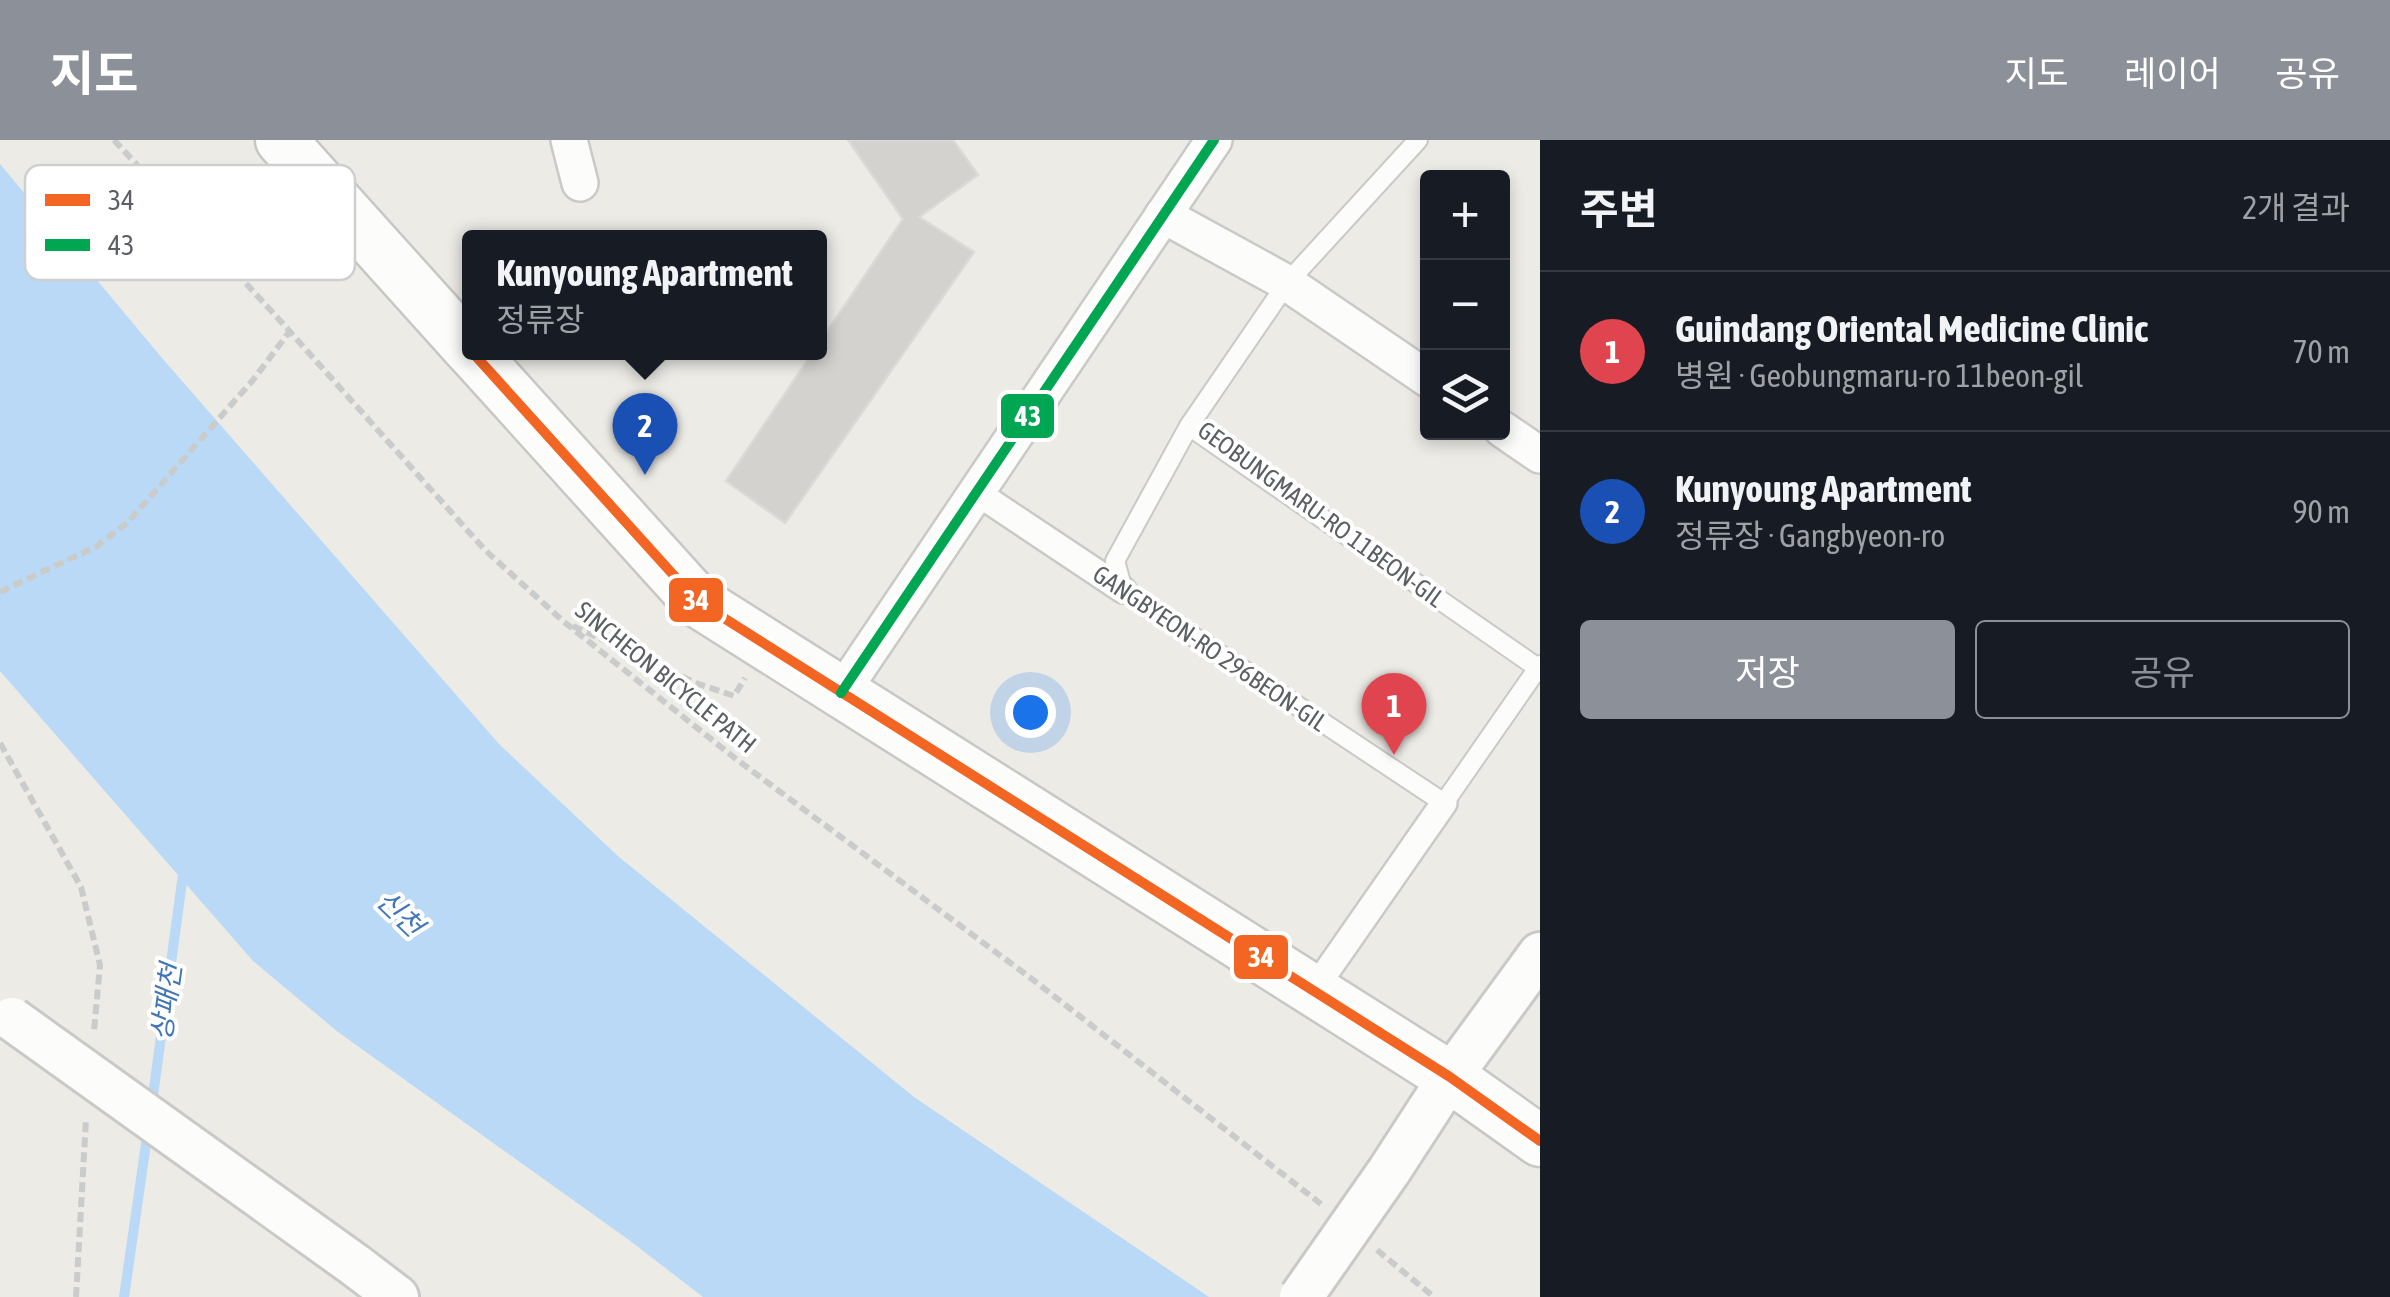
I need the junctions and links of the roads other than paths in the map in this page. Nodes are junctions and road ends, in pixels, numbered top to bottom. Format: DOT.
graph roads {
  1 [pos="280,140"];
  2 [pos="569,140"];
  3 [pos="1214,140"];
  4 [pos="1418,140"];
  5 [pos="303,165"];
  6 [pos="580,183"];
  7 [pos="1164,214"];
  8 [pos="355,223"];
  9 [pos="1287,283"];
  10 [pos="462,341"];
  11 [pos="479,360"];
  12 [pos="1420,373"];
  13 [pos="1189,426"];
  14 [pos="1510,435"];
  15 [pos="1540,455"];
  16 [pos="976,492"];
  17 [pos="1123,590"];
  18 [pos="1539,666"];
  19 [pos="841,693"];
  20 [pos="1444,803"];
  21 [pos="1540,954"];
  22 [pos="1313,991"];
  23 [pos="6,1014"];
  24 [pos="1450,1077"];
  25 [pos="1540,1141"];
  26 [pos="380,1287"];
  27 [pos="1301,1297"];
  1 -- 5 [label="main road"];
  2 -- 6 [label="street"];
  3 -- 7 [label="street"];
  4 -- 9 [label="lane, GEOBUNGMARU-RO 11BEON-GIL"];
  7 -- 9 [label="street"];
  7 -- 16 [label="street"];
  8 -- 10 [label="main road"];
  9 -- 12 [label="street"];
  9 -- 13 [label="lane, GEOBUNGMARU-RO 11BEON-GIL"];
  11 -- 19 [label="main road"];
  13 -- 17 [label="lane"];
  13 -- 18 [label="lane, GEOBUNGMARU-RO 11BEON-GIL"];
  14 -- 15 [label="street"];
  16 -- 17 [label="street, GANGBYEON-RO 296BEON-GIL"];
  16 -- 19 [label="street"];
  17 -- 20 [label="lane, GANGBYEON-RO 296BEON-GIL"];
  18 -- 20 [label="lane, GEOBUNGMARU-RO 11BEON-GIL"];
  19 -- 22 [label="main road"];
  20 -- 22 [label="street, GEOBUNGMARU-RO 11BEON-GIL"];
  21 -- 24 [label="street"];
  22 -- 24 [label="main road"];
  23 -- 26 [label="street, bridge"];
  24 -- 25 [label="main road"];
  24 -- 27 [label="street, bridge"];
}
